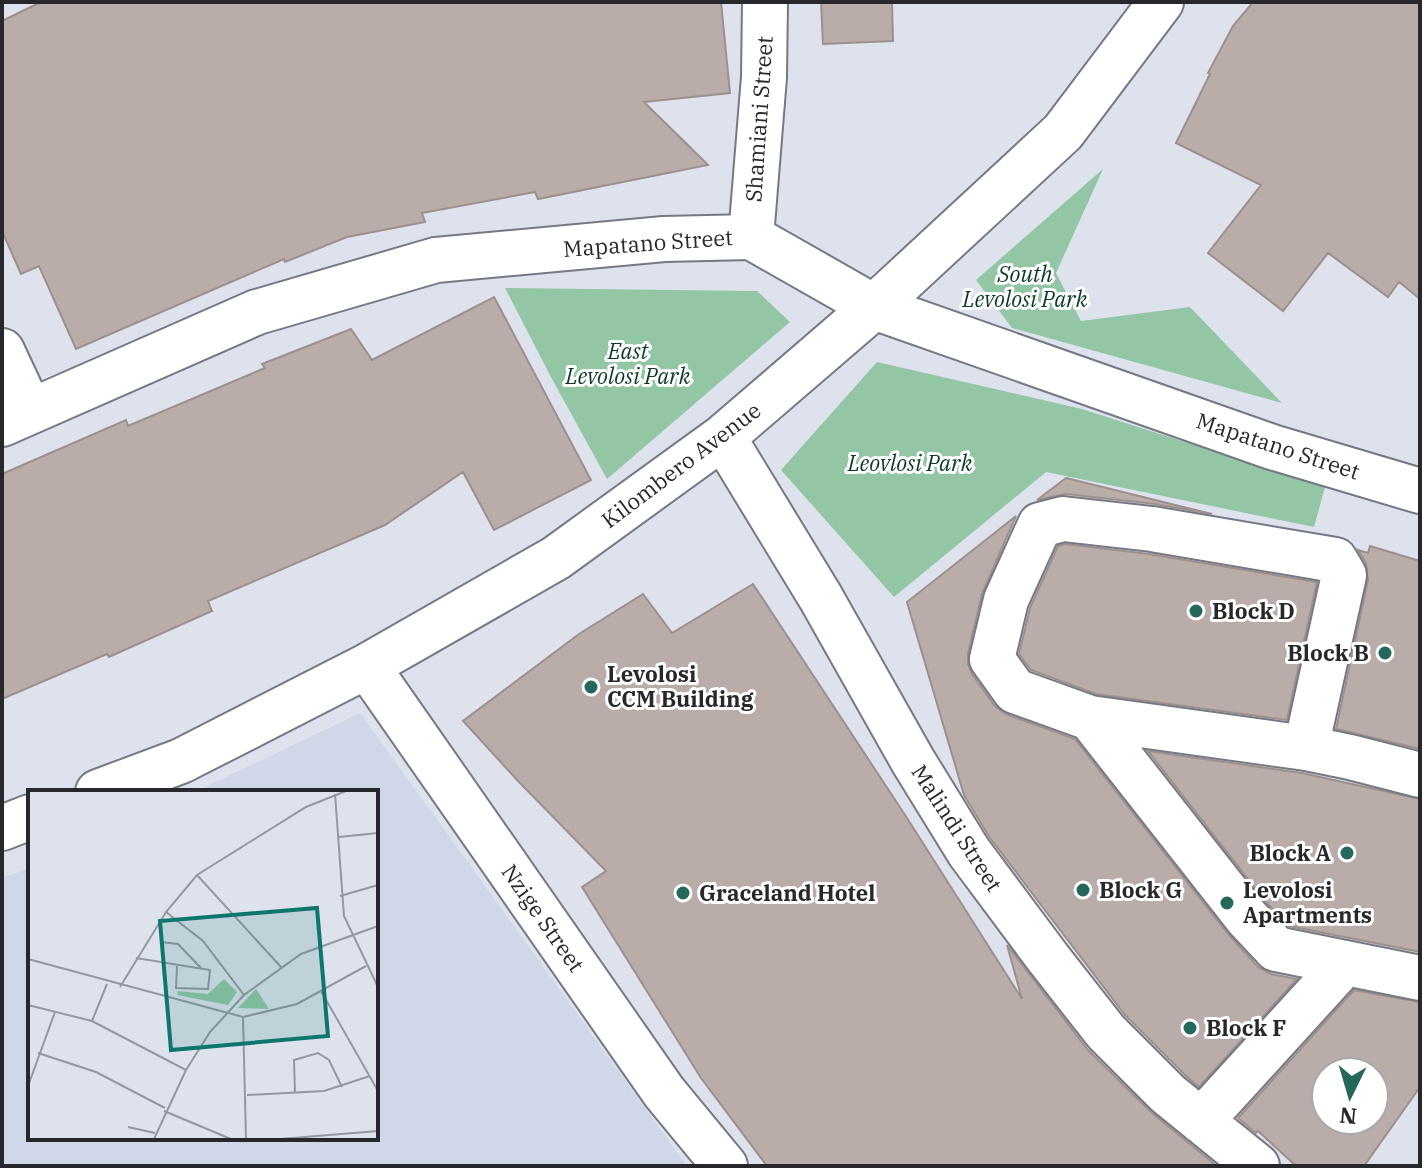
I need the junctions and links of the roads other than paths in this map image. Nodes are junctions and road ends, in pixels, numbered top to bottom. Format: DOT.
graph roads {
  1 [pos="765,2"];
  2 [pos="1161,2"];
  3 [pos="751,237"];
  4 [pos="874,307"];
  5 [pos="2,351"];
  6 [pos="16,417"];
  7 [pos="723,437"];
  8 [pos="1420,491"];
  9 [pos="367,666"];
  10 [pos="1090,718"];
  11 [pos="1306,748"];
  12 [pos="1420,775"];
  13 [pos="103,790"];
  14 [pos="28,818"];
  15 [pos="2,828"];
  16 [pos="1345,963"];
  17 [pos="1420,978"];
  18 [pos="1201,1121"];
  19 [pos="725,1166"];
  20 [pos="1257,1166"];
  1 -- 3 [label="street, Shamiani Street"];
  2 -- 4 [label="street, Kilombero Avenue"];
  3 -- 4 [label="street, Mapatano Street"];
  3 -- 6 [label="street, Mapatano Street"];
  4 -- 7 [label="street, Kilombero Avenue"];
  4 -- 8 [label="street, Mapatano Street"];
  5 -- 6 [label="street"];
  7 -- 9 [label="street, Kilombero Avenue"];
  7 -- 18 [label="street, Malindi Street"];
  9 -- 13 [label="street, Kilombero Avenue"];
  9 -- 19 [label="street, Nzige Street"];
  10 -- 11 [label="street"];
  10 -- 11 [label="street"];
  10 -- 16 [label="street"];
  11 -- 12 [label="street"];
  14 -- 15 [label="street"];
  16 -- 17 [label="street"];
  16 -- 18 [label="street"];
  18 -- 20 [label="street, Malindi Street"];
}
